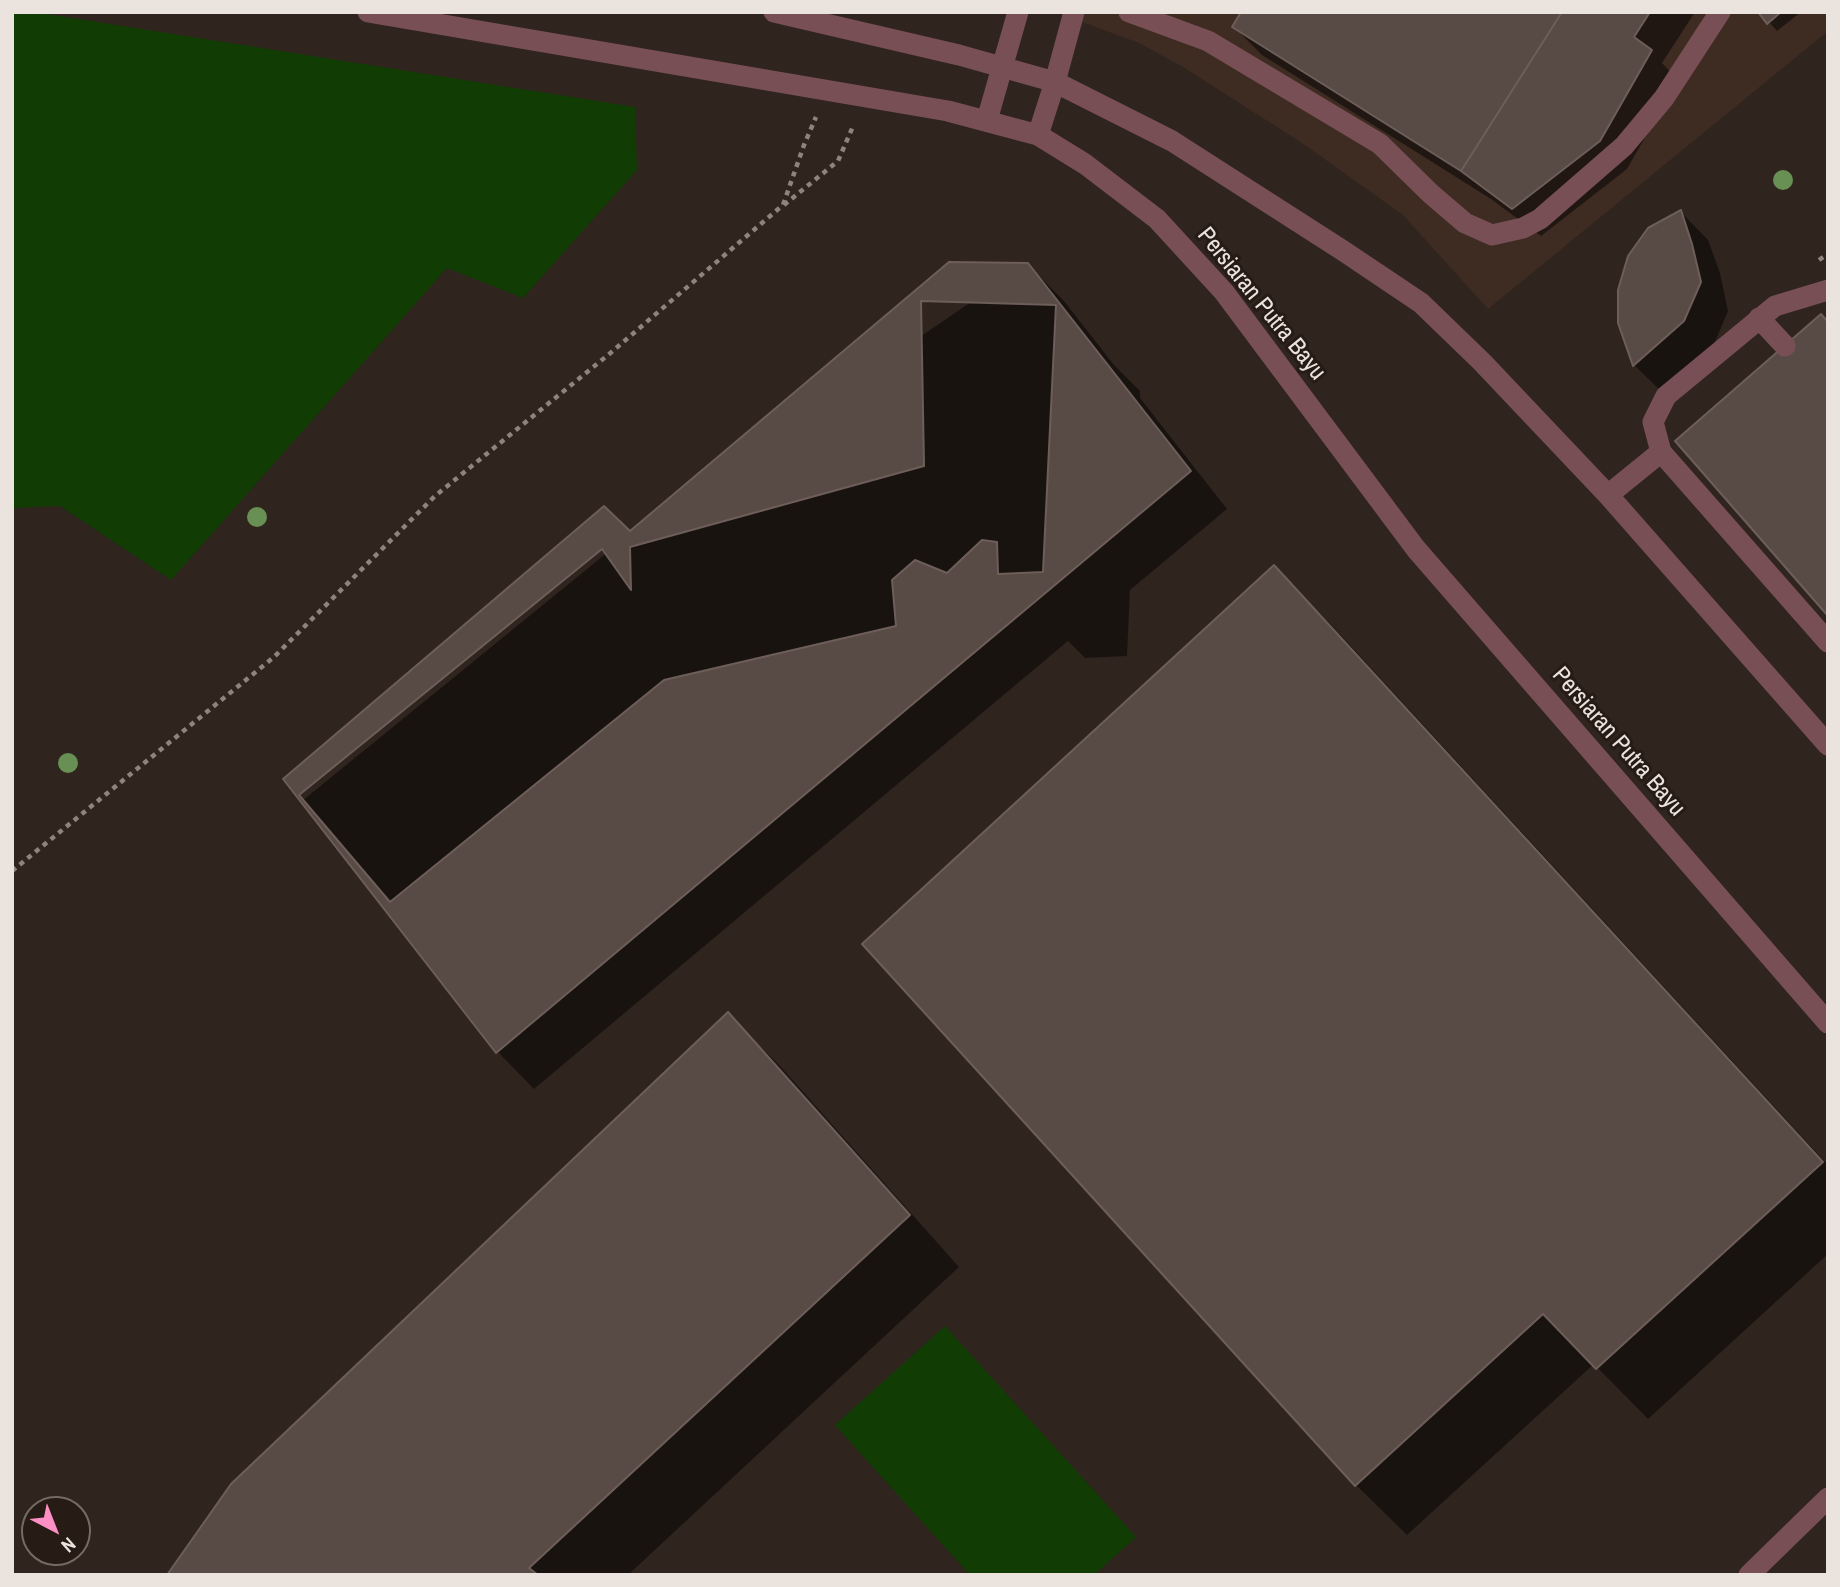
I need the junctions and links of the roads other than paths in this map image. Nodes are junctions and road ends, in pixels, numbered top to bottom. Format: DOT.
graph roads {
  1 [pos="368,12"];
  2 [pos="774,12"];
  3 [pos="1018,12"];
  4 [pos="1074,12"];
  5 [pos="1129,12"];
  6 [pos="1720,12"];
  7 [pos="1003,68"];
  8 [pos="1055,82"];
  9 [pos="987,120"];
  10 [pos="1038,135"];
  11 [pos="1828,290"];
  12 [pos="1759,318"];
  13 [pos="1785,346"];
  14 [pos="1661,452"];
  15 [pos="1608,495"];
  16 [pos="1828,642"];
  17 [pos="1828,746"];
  18 [pos="1828,1023"];
  19 [pos="1828,1498"];
  20 [pos="1749,1575"];
  1 -- 9 [label="street, Persiaran Putra Bayu"];
  2 -- 7 [label="street"];
  3 -- 7 [label="street"];
  4 -- 8 [label="street"];
  5 -- 6 [label="street"];
  7 -- 8 [label="street"];
  7 -- 9 [label="street"];
  8 -- 10 [label="street"];
  8 -- 15 [label="street"];
  9 -- 10 [label="street, Persiaran Putra Bayu"];
  10 -- 18 [label="street, Persiaran Putra Bayu"];
  11 -- 12 [label="street"];
  12 -- 13 [label="street"];
  12 -- 14 [label="street"];
  14 -- 15 [label="street"];
  14 -- 16 [label="street"];
  15 -- 17 [label="street"];
  19 -- 20 [label="street"];
}
